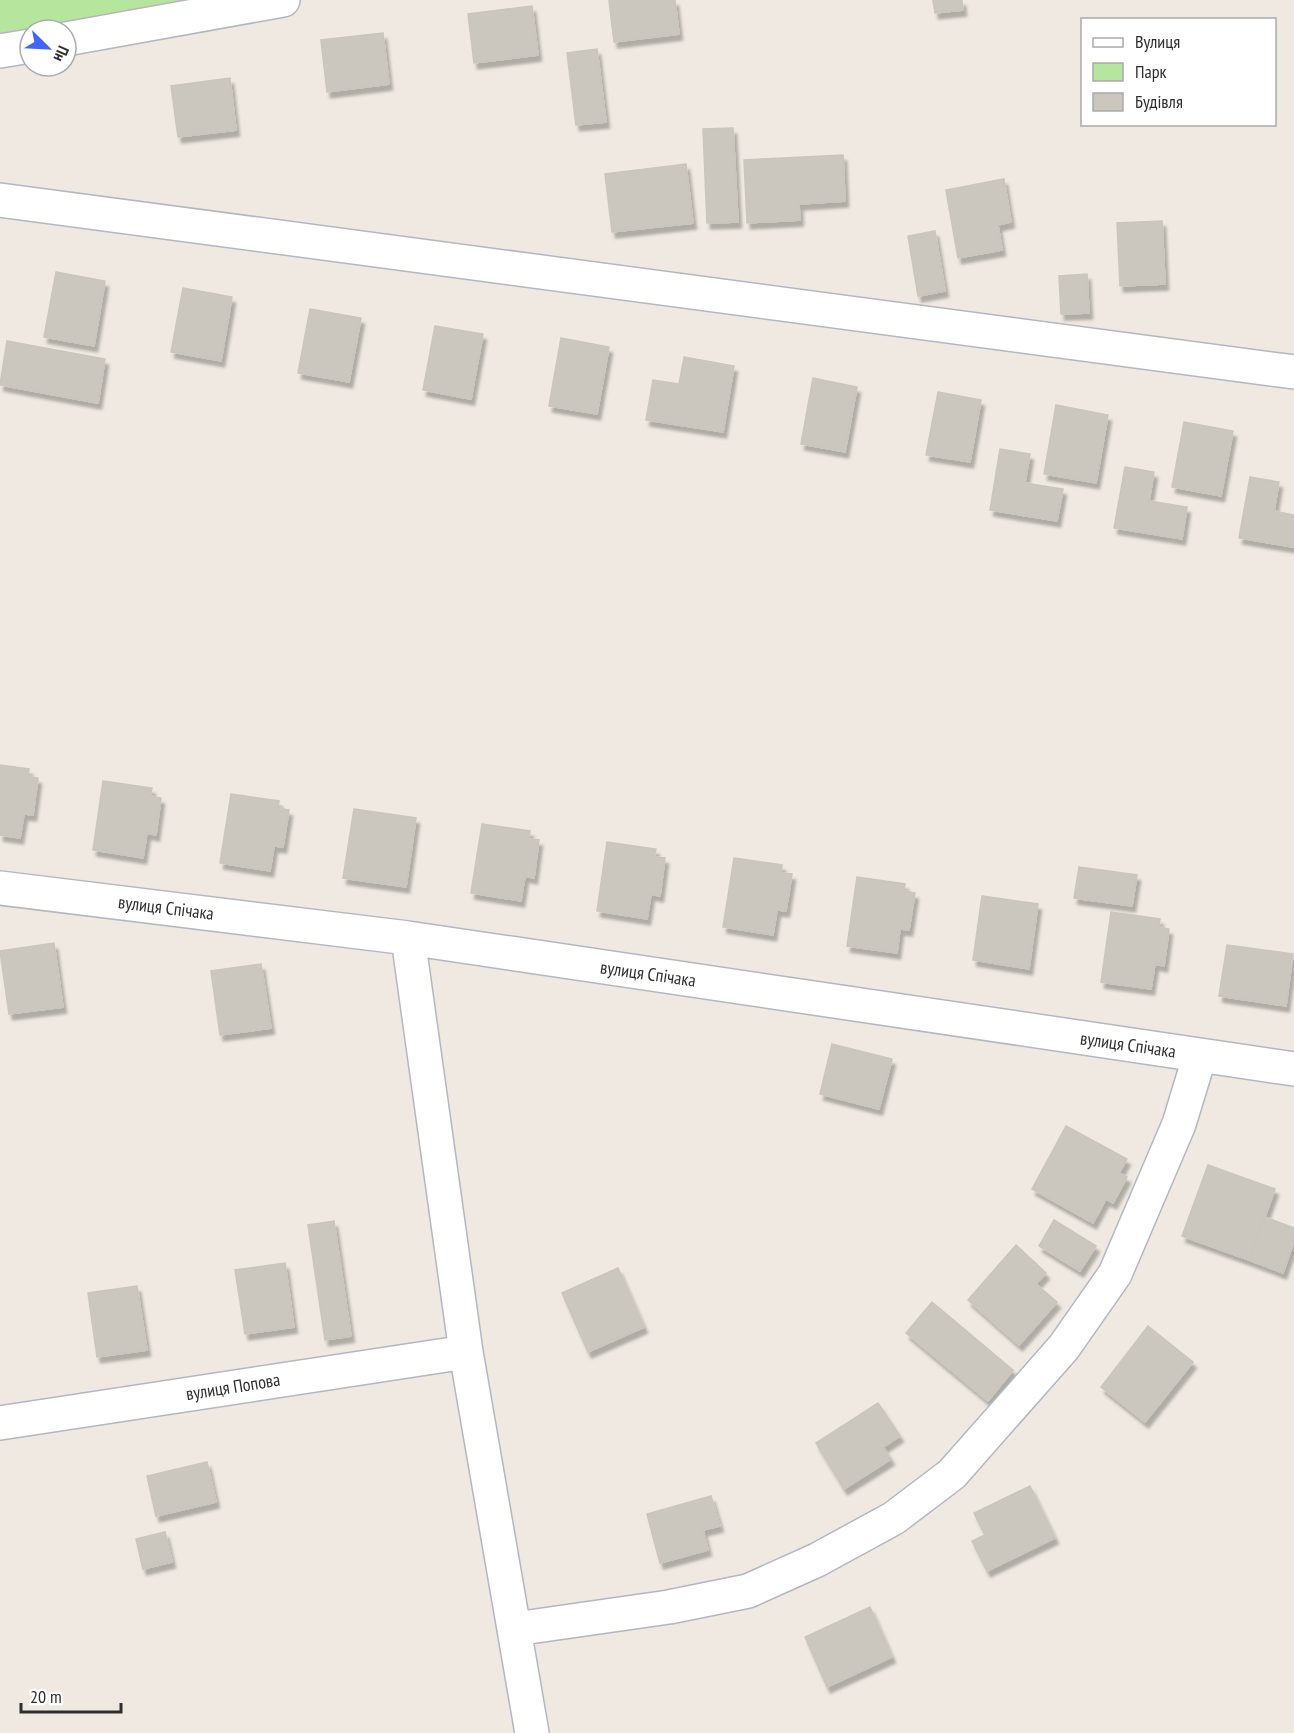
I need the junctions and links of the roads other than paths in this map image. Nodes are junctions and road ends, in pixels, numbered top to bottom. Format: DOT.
graph roads {
  1 [pos="283,0"];
  2 [pos="78,37"];
  3 [pos="18,48"];
  4 [pos="0,51"];
  5 [pos="0,200"];
  6 [pos="1294,372"];
  7 [pos="0,888"];
  8 [pos="408,938"];
  9 [pos="1200,1055"];
  10 [pos="1294,1069"];
  11 [pos="466,1352"];
  12 [pos="0,1423"];
  13 [pos="515,1629"];
  14 [pos="532,1733"];
  1 -- 2 [label="street"];
  3 -- 4 [label="street"];
  5 -- 6 [label="street"];
  7 -- 8 [label="street, вулиця Спічака"];
  8 -- 9 [label="street, вулиця Спічака"];
  8 -- 11 [label="street"];
  9 -- 10 [label="street, вулиця Спічака"];
  9 -- 13 [label="street"];
  11 -- 12 [label="street, вулиця Попова"];
  11 -- 13 [label="street"];
  13 -- 14 [label="street"];
}
